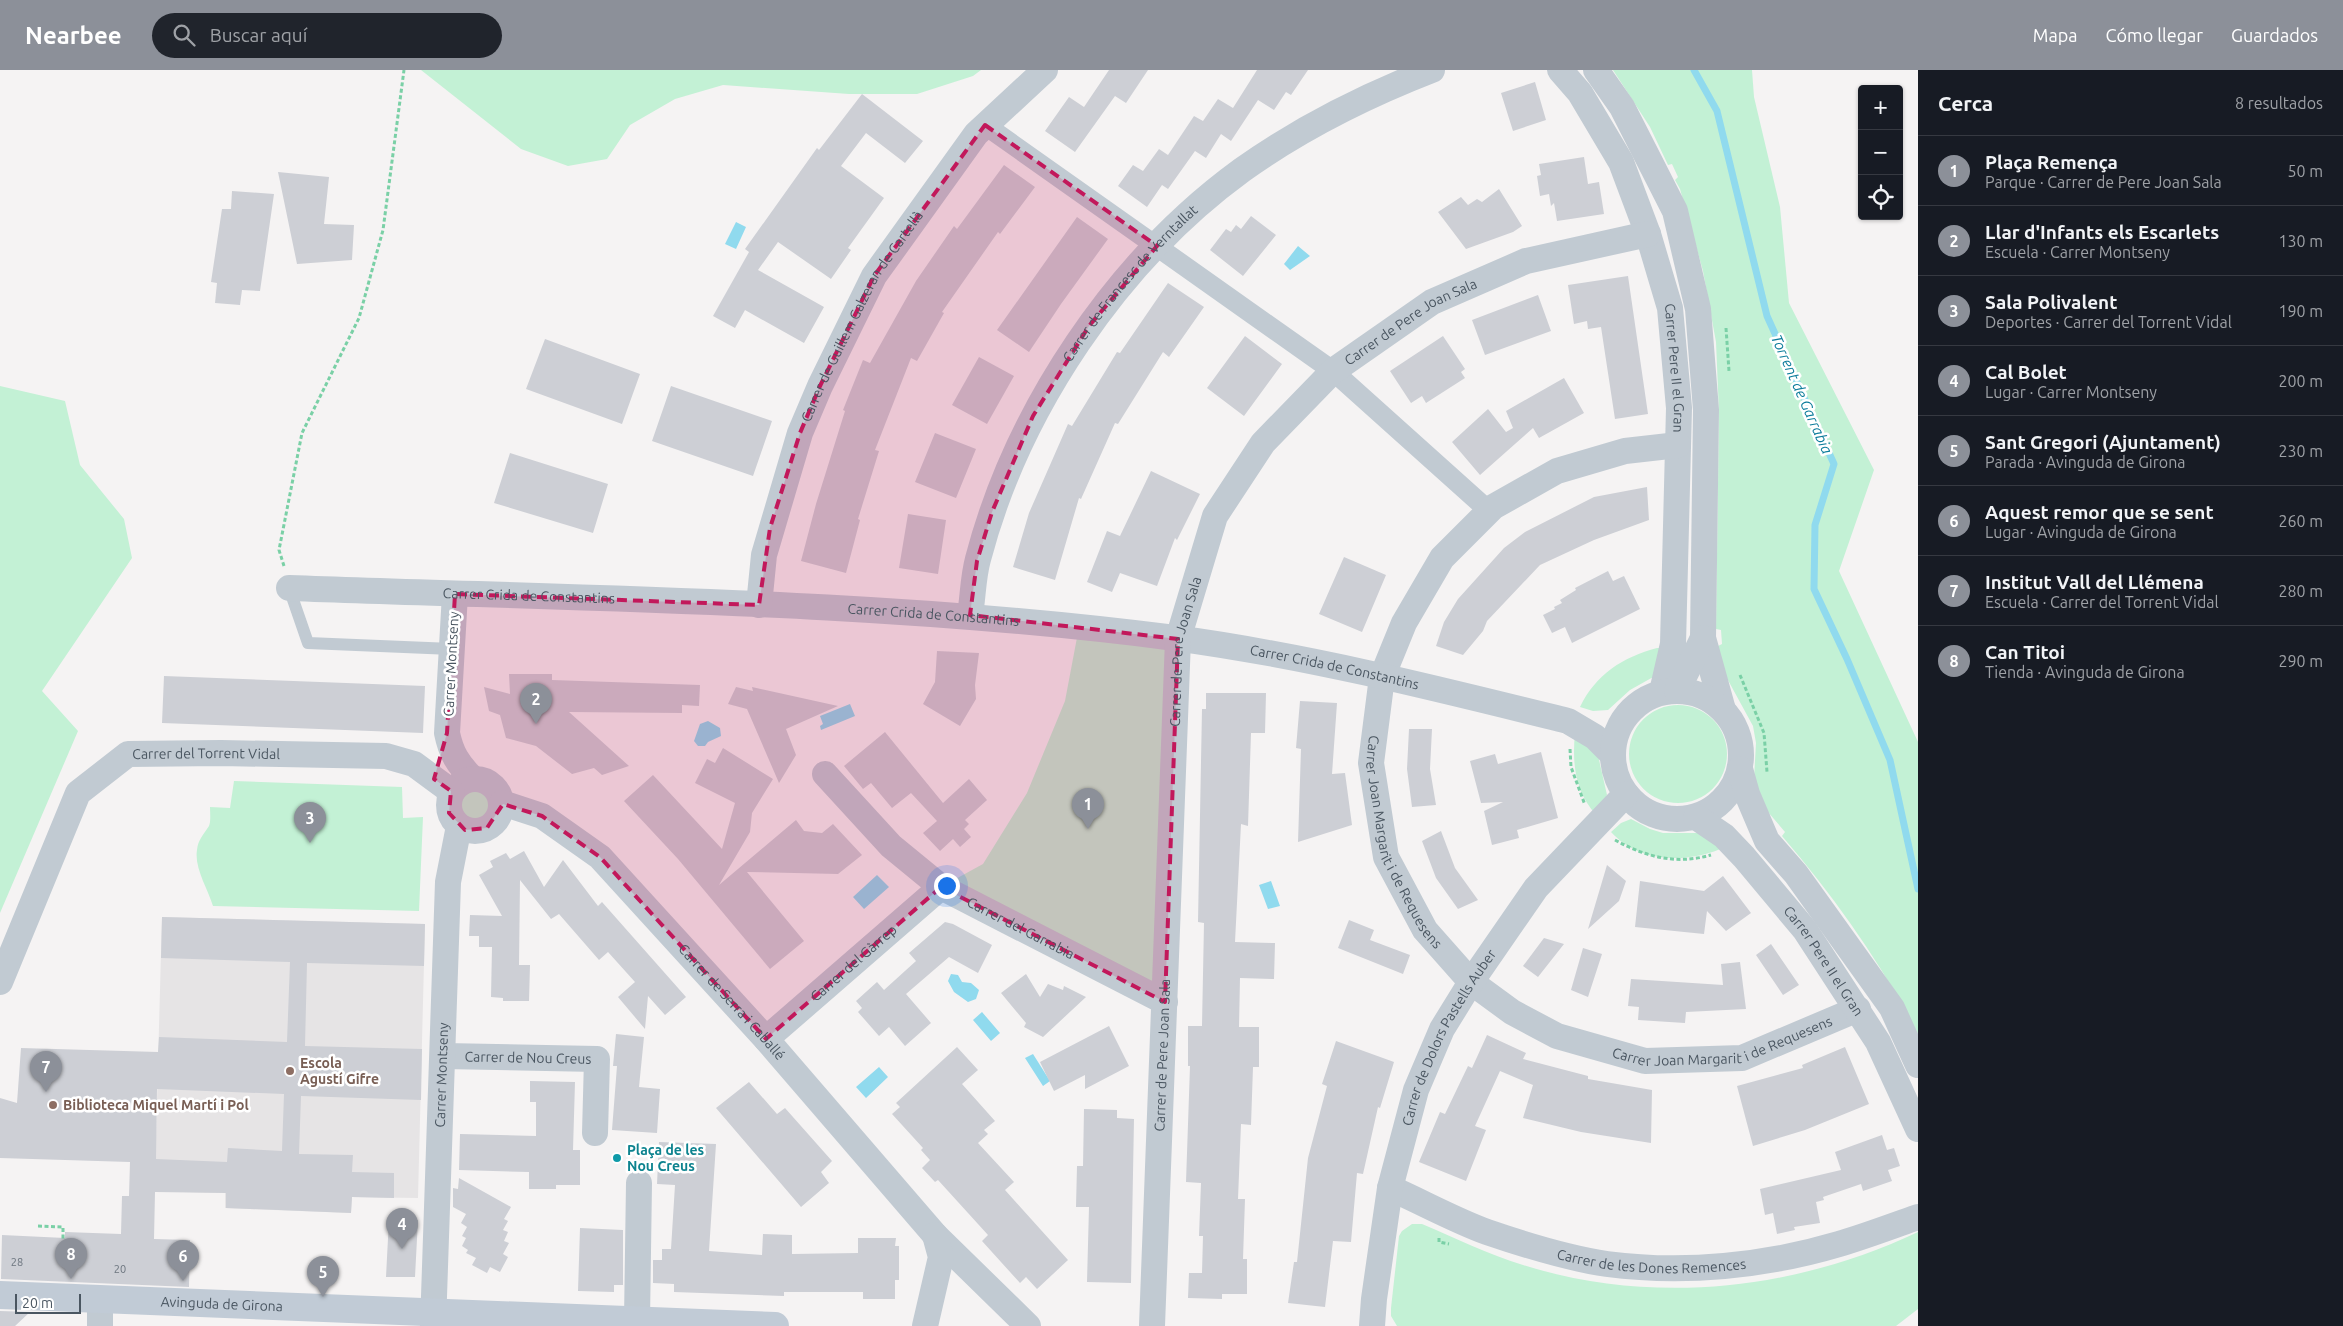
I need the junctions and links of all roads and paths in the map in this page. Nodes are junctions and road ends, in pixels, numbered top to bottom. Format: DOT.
graph roads {
  1 [pos="404,70"];
  2 [pos="1045,70"];
  3 [pos="1432,70"];
  4 [pos="1560,70"];
  5 [pos="1596,70"];
  6 [pos="985,125"];
  7 [pos="1648,234"];
  8 [pos="1157,246"];
  9 [pos="1726,326"];
  10 [pos="1333,372"];
  11 [pos="1729,376"];
  12 [pos="1678,445"];
  13 [pos="1489,511"];
  14 [pos="289,588"];
  15 [pos="455,594"];
  16 [pos="759,605"];
  17 [pos="970,615"];
  18 [pos="1703,638"];
  19 [pos="1178,639"];
  20 [pos="452,649"];
  21 [pos="1739,671"];
  22 [pos="1382,677"];
  23 [pos="1670,692"];
  24 [pos="1632,709"];
  25 [pos="1723,710"];
  26 [pos="1569,730"];
  27 [pos="447,733"];
  28 [pos="1612,754"];
  29 [pos="1740,769"];
  30 [pos="825,774"];
  31 [pos="1768,779"];
  32 [pos="453,783"];
  33 [pos="1626,794"];
  34 [pos="502,803"];
  35 [pos="1701,815"];
  36 [pos="1598,823"];
  37 [pos="459,826"];
  38 [pos="1767,841"];
  39 [pos="1733,846"];
  40 [pos="942,887"];
  41 [pos="0,982"];
  42 [pos="1471,982"];
  43 [pos="1165,1002"];
  44 [pos="1858,1009"];
  45 [pos="766,1039"];
  46 [pos="444,1056"];
  47 [pos="1918,1065"];
  48 [pos="1918,1129"];
  49 [pos="595,1133"];
  50 [pos="639,1183"];
  51 [pos="1390,1188"];
  52 [pos="1918,1217"];
  53 [pos="38,1226"];
  54 [pos="935,1235"];
  55 [pos="63,1241"];
  56 [pos="0,1296"];
  57 [pos="100,1299"];
  58 [pos="433,1319"];
  59 [pos="637,1320"];
  60 [pos="100,1326"];
  61 [pos="775,1326"];
  62 [pos="925,1326"];
  63 [pos="1028,1326"];
  64 [pos="1152,1326"];
  65 [pos="1372,1326"];
  1 -- 14 [label="path"];
  2 -- 6 [label="street, Carrer de Guillem Galzeran de Cartellà"];
  3 -- 8 [label="street, Carrer de Francesc de Verntallat"];
  4 -- 7 [label="street, Carrer Pere II el Gran"];
  5 -- 18 [label="street, Carrer Pere II el Gran"];
  6 -- 8 [label="street"];
  6 -- 16 [label="street, Carrer de Guillem Galzeran de Cartellà"];
  7 -- 10 [label="street, Carrer de Pere Joan Sala"];
  7 -- 12 [label="street, Carrer Pere II el Gran"];
  8 -- 10 [label="street"];
  8 -- 17 [label="street, Carrer de Francesc de Verntallat"];
  9 -- 11 [label="path"];
  10 -- 13 [label="street"];
  10 -- 19 [label="street, Carrer de Pere Joan Sala"];
  12 -- 13 [label="street, Carrer Joan Margarit i de Requesens"];
  12 -- 23 [label="street, Carrer Pere II el Gran"];
  13 -- 22 [label="street, Carrer Joan Margarit i de Requesens"];
  14 -- 15 [label="street, Carrer Crida de Constantins"];
  14 -- 20 [label="lane"];
  15 -- 16 [label="street, Carrer Crida de Constantins"];
  15 -- 20 [label="street, Carrer Montseny"];
  16 -- 17 [label="street, Carrer Crida de Constantins"];
  17 -- 19 [label="street, Carrer Crida de Constantins"];
  18 -- 23 [label="street, Carrer Pere II el Gran"];
  18 -- 25 [label="street, Carrer Pere II el Gran"];
  19 -- 22 [label="street, Carrer Crida de Constantins"];
  19 -- 43 [label="street, Carrer de Pere Joan Sala"];
  20 -- 27 [label="street, Carrer Montseny"];
  21 -- 31 [label="path"];
  22 -- 26 [label="street, Carrer Crida de Constantins"];
  22 -- 42 [label="street, Carrer Joan Margarit i de Requesens"];
  23 -- 24 [label="street"];
  23 -- 25 [label="street"];
  24 -- 26 [label="street, Carrer Crida de Constantins"];
  24 -- 28 [label="street"];
  25 -- 29 [label="street"];
  26 -- 28 [label="street, Carrer Crida de Constantins"];
  26 -- 36 [label="path"];
  27 -- 32 [label="street, Carrer Montseny"];
  27 -- 32 [label="street, Carrer Montseny"];
  28 -- 33 [label="street"];
  29 -- 35 [label="street"];
  29 -- 38 [label="street, Carrer Pere II el Gran"];
  30 -- 40 [label="street, Carrer del Garrabia"];
  32 -- 34 [label="street"];
  32 -- 37 [label="street"];
  32 -- 41 [label="street, Carrer del Torrent Vidal"];
  33 -- 35 [label="street"];
  33 -- 36 [label="street, Carrer de Dolors Pastells Auber"];
  34 -- 37 [label="street"];
  34 -- 45 [label="street, Carrer de Serra i Caballé"];
  35 -- 38 [label="street, Carrer Pere II el Gran"];
  35 -- 39 [label="street, Carrer Pere II el Gran"];
  36 -- 39 [label="path"];
  36 -- 42 [label="street, Carrer de Dolors Pastells Auber"];
  37 -- 46 [label="street, Carrer Montseny"];
  38 -- 47 [label="street, Carrer Pere II el Gran"];
  39 -- 44 [label="street, Carrer Pere II el Gran"];
  40 -- 43 [label="street, Carrer del Garrabia"];
  40 -- 45 [label="street, Carrer del Gàrrep"];
  42 -- 44 [label="street, Carrer Joan Margarit i de Requesens"];
  42 -- 51 [label="street, Carrer de Dolors Pastells Auber"];
  43 -- 64 [label="street, Carrer de Pere Joan Sala"];
  44 -- 48 [label="street, Carrer Pere II el Gran"];
  45 -- 54 [label="street, Carrer de Serra i Caballé"];
  46 -- 49 [label="street, Carrer de Nou Creus"];
  46 -- 58 [label="street, Carrer Montseny"];
  50 -- 59 [label="street"];
  51 -- 52 [label="street, Carrer de les Dones Remences"];
  51 -- 65 [label="street, Carrer de Dolors Pastells Auber"];
  53 -- 55 [label="path"];
  54 -- 62 [label="street, Carrer de Serra i Caballé"];
  54 -- 63 [label="street, Carrer de Serra i Caballé"];
  56 -- 57 [label="main road, Avinguda de Girona"];
  57 -- 58 [label="main road, Avinguda de Girona"];
  57 -- 60 [label="street"];
  58 -- 59 [label="main road, Avinguda de Girona"];
  59 -- 61 [label="main road, Avinguda de Girona"];
}
